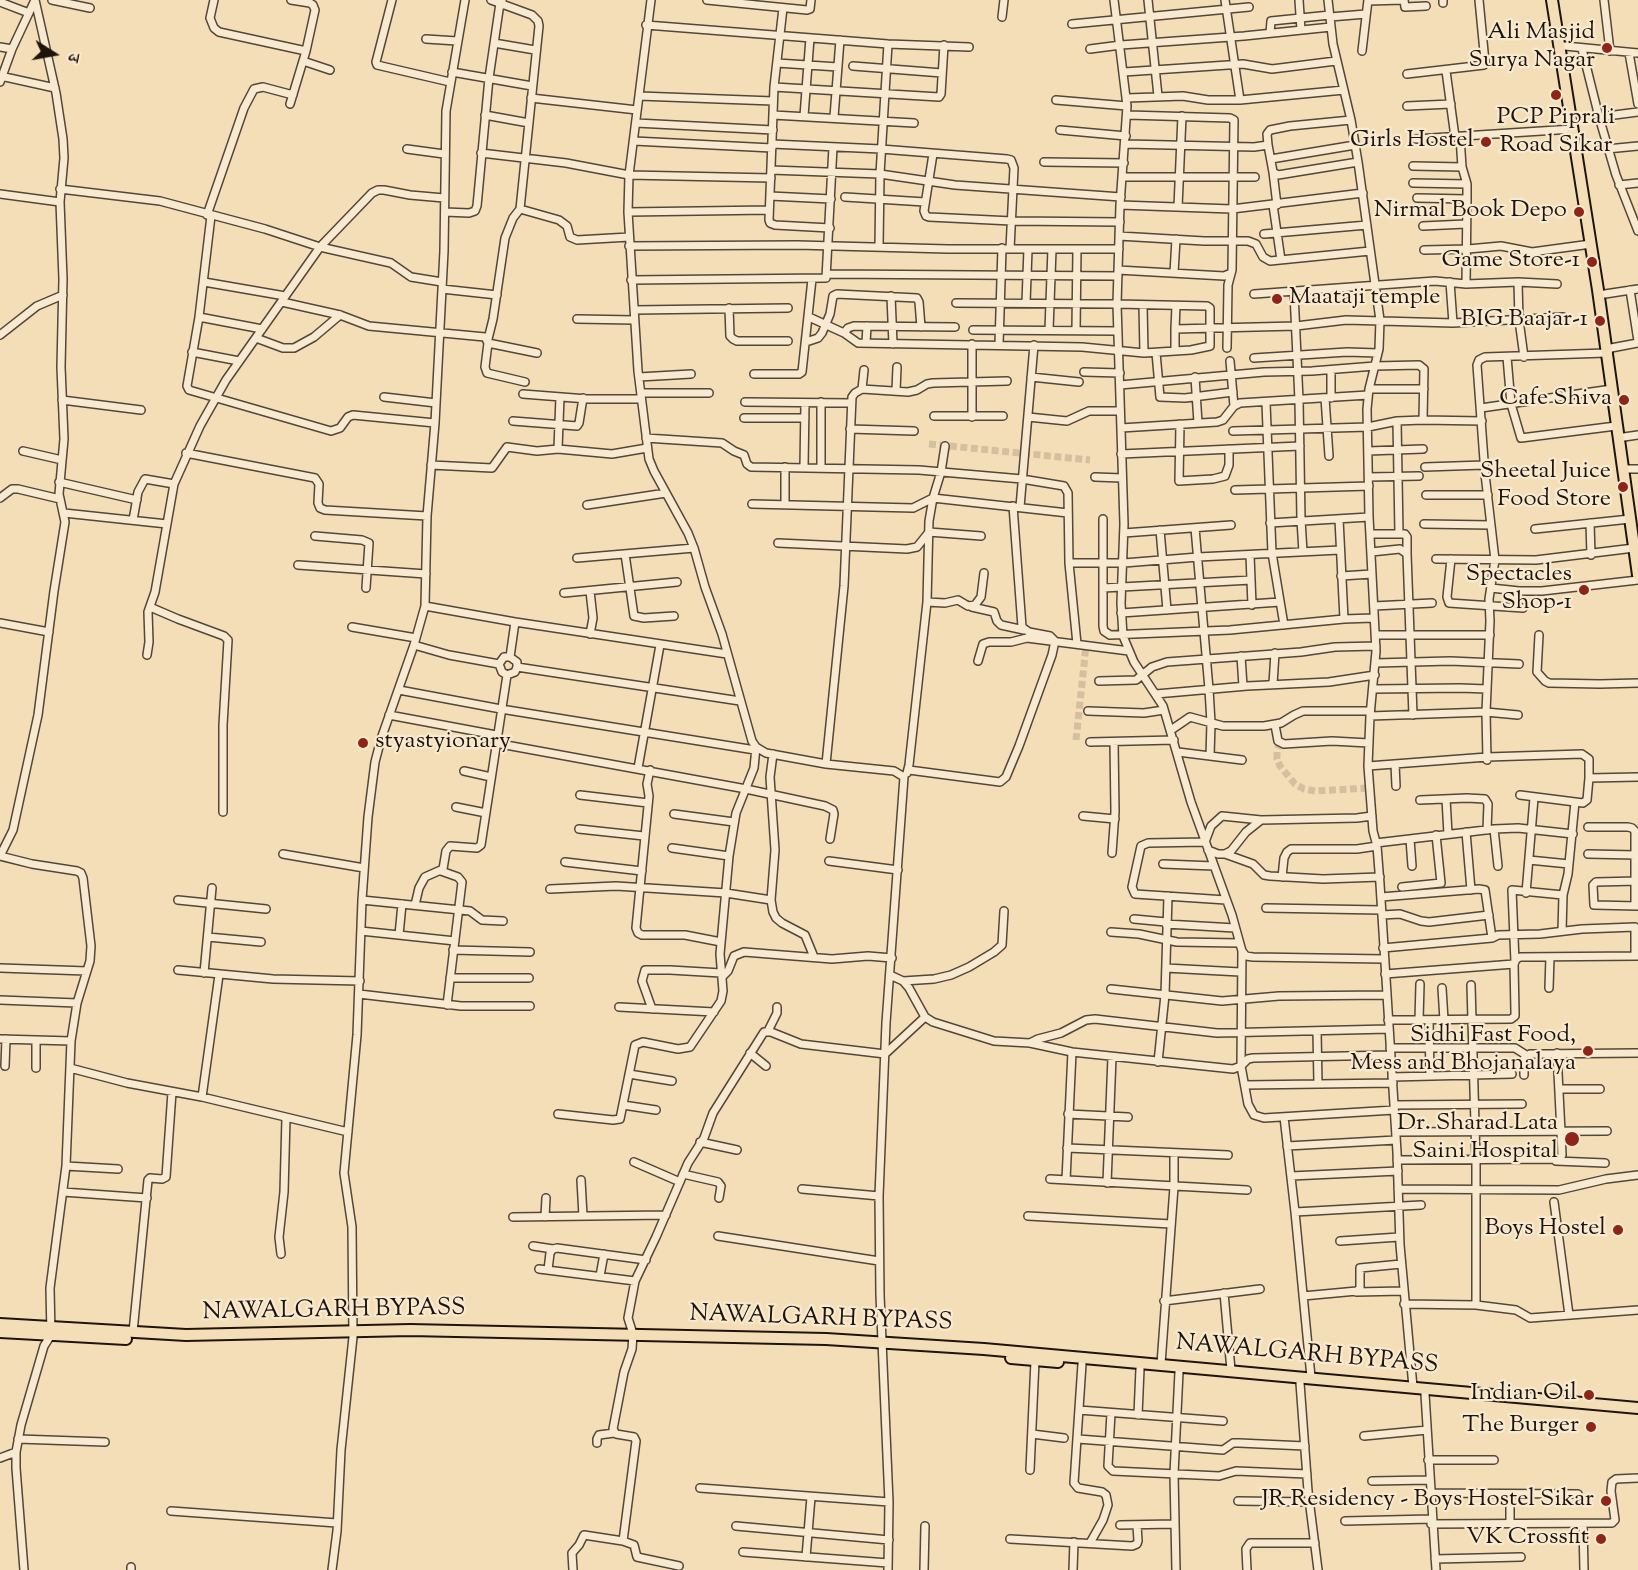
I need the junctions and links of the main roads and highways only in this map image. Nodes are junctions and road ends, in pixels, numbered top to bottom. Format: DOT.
graph roads {
  1 [pos="1552,0"];
  2 [pos="1558,0"];
  3 [pos="1609,350"];
  4 [pos="1633,469"];
  5 [pos="1636,543"];
  6 [pos="1638,578"];
  7 [pos="0,1324"];
  8 [pos="51,1331"];
  9 [pos="0,1332"];
  10 [pos="353,1334"];
  11 [pos="882,1346"];
  12 [pos="1638,1408"];
  13 [pos="1638,1412"];
  1 -- 3 [label="main road"];
  2 -- 3 [label="main road"];
  3 -- 4 [label="main road"];
  3 -- 5 [label="main road"];
  4 -- 5 [label="main road"];
  5 -- 6 [label="main road"];
  7 -- 8 [label="main road, NAWALGARH BYPASS"];
  8 -- 9 [label="main road, NAWALGARH BYPASS"];
  8 -- 10 [label="main road, NAWALGARH BYPASS"];
  8 -- 10 [label="main road, NAWALGARH BYPASS"];
  10 -- 11 [label="main road, NAWALGARH BYPASS"];
  11 -- 12 [label="main road, NAWALGARH BYPASS"];
  11 -- 13 [label="main road, NAWALGARH BYPASS"];
}
